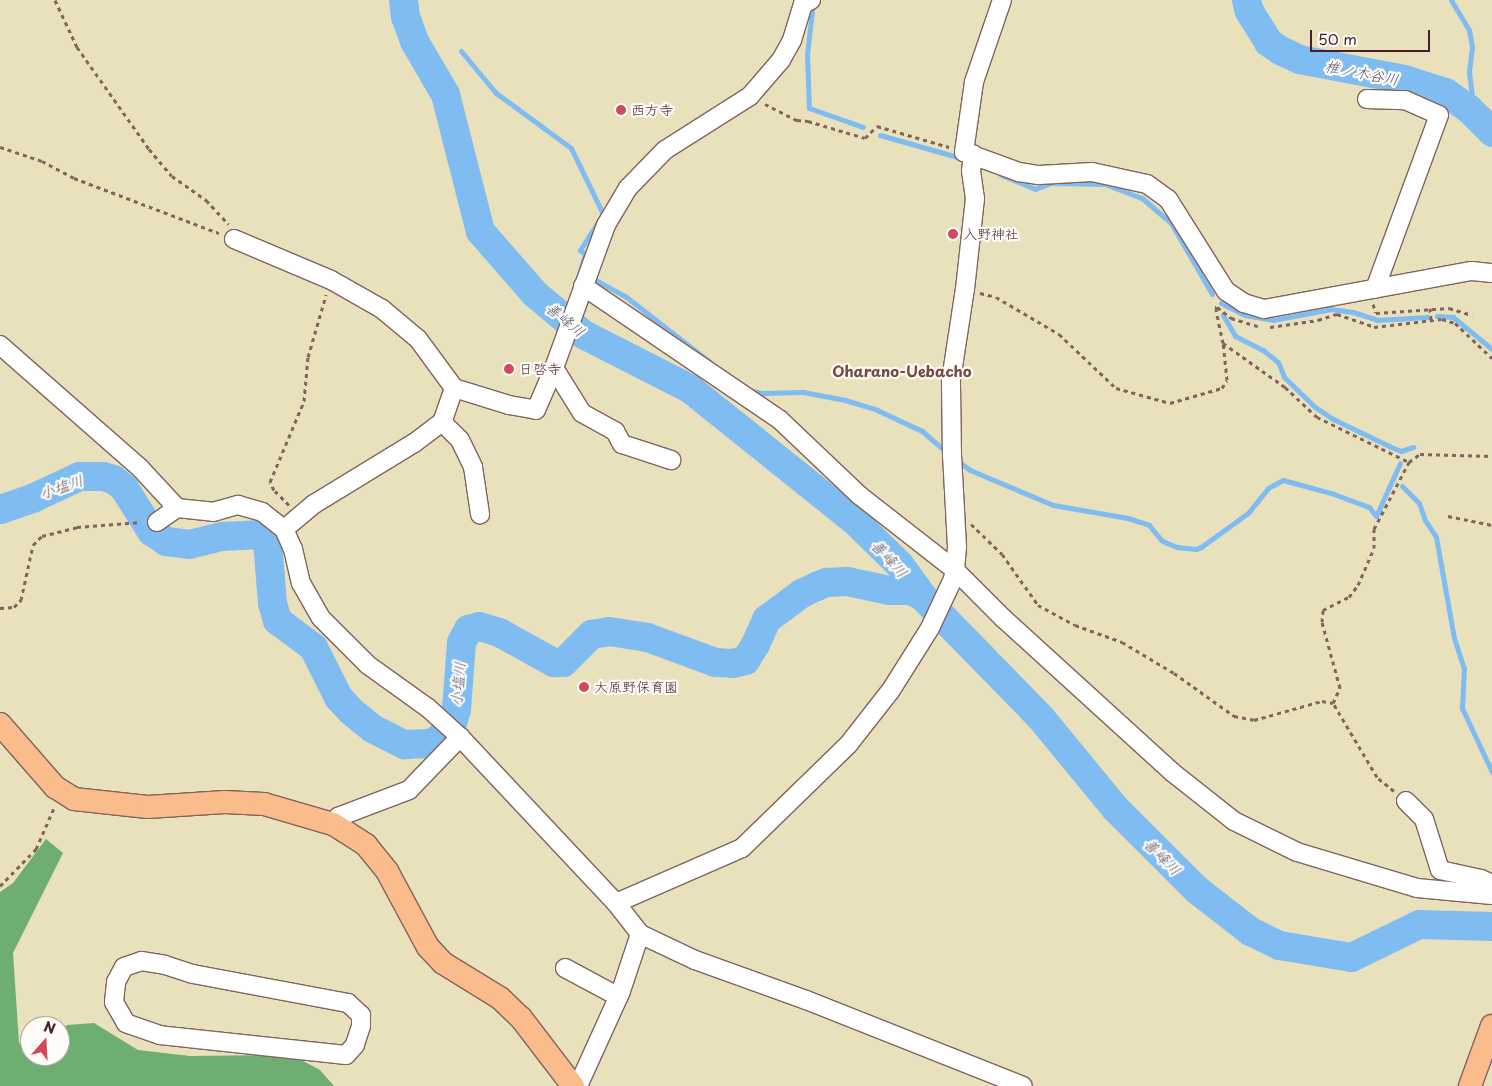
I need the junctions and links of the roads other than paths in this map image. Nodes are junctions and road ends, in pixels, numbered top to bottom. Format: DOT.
graph roads {
  1 [pos="1002,0"];
  2 [pos="808,1"];
  3 [pos="1367,99"];
  4 [pos="969,153"];
  5 [pos="234,239"];
  6 [pos="1492,273"];
  7 [pos="1375,288"];
  8 [pos="581,290"];
  9 [pos="0,346"];
  10 [pos="554,368"];
  11 [pos="454,388"];
  12 [pos="442,422"];
  13 [pos="671,460"];
  14 [pos="177,508"];
  15 [pos="480,514"];
  16 [pos="157,522"];
  17 [pos="284,530"];
  18 [pos="954,575"];
  19 [pos="0,724"];
  20 [pos="453,730"];
  21 [pos="1406,800"];
  22 [pos="333,824"];
  23 [pos="1492,884"];
  24 [pos="1492,895"];
  25 [pos="616,903"];
  26 [pos="640,934"];
  27 [pos="565,968"];
  28 [pos="619,997"];
  29 [pos="348,1003"];
  30 [pos="1490,1038"];
  31 [pos="573,1086"];
  32 [pos="578,1086"];
  33 [pos="1023,1086"];
  34 [pos="1470,1086"];
  1 -- 4 [label="street"];
  2 -- 8 [label="street"];
  3 -- 7 [label="street"];
  4 -- 7 [label="street"];
  4 -- 18 [label="street"];
  5 -- 11 [label="street"];
  6 -- 7 [label="street"];
  8 -- 10 [label="street"];
  8 -- 18 [label="street"];
  9 -- 14 [label="street"];
  10 -- 11 [label="street"];
  10 -- 13 [label="street"];
  11 -- 12 [label="street"];
  12 -- 15 [label="street"];
  12 -- 17 [label="street"];
  14 -- 16 [label="street"];
  14 -- 17 [label="street"];
  17 -- 20 [label="street"];
  18 -- 24 [label="street"];
  18 -- 25 [label="street"];
  19 -- 22 [label="main road"];
  20 -- 22 [label="street"];
  20 -- 25 [label="street"];
  21 -- 23 [label="street"];
  22 -- 31 [label="main road"];
  25 -- 26 [label="street"];
  26 -- 28 [label="street"];
  26 -- 33 [label="street"];
  27 -- 28 [label="street"];
  28 -- 32 [label="street"];
  29 -- 29 [label="street"];
  30 -- 34 [label="main road"];
}
